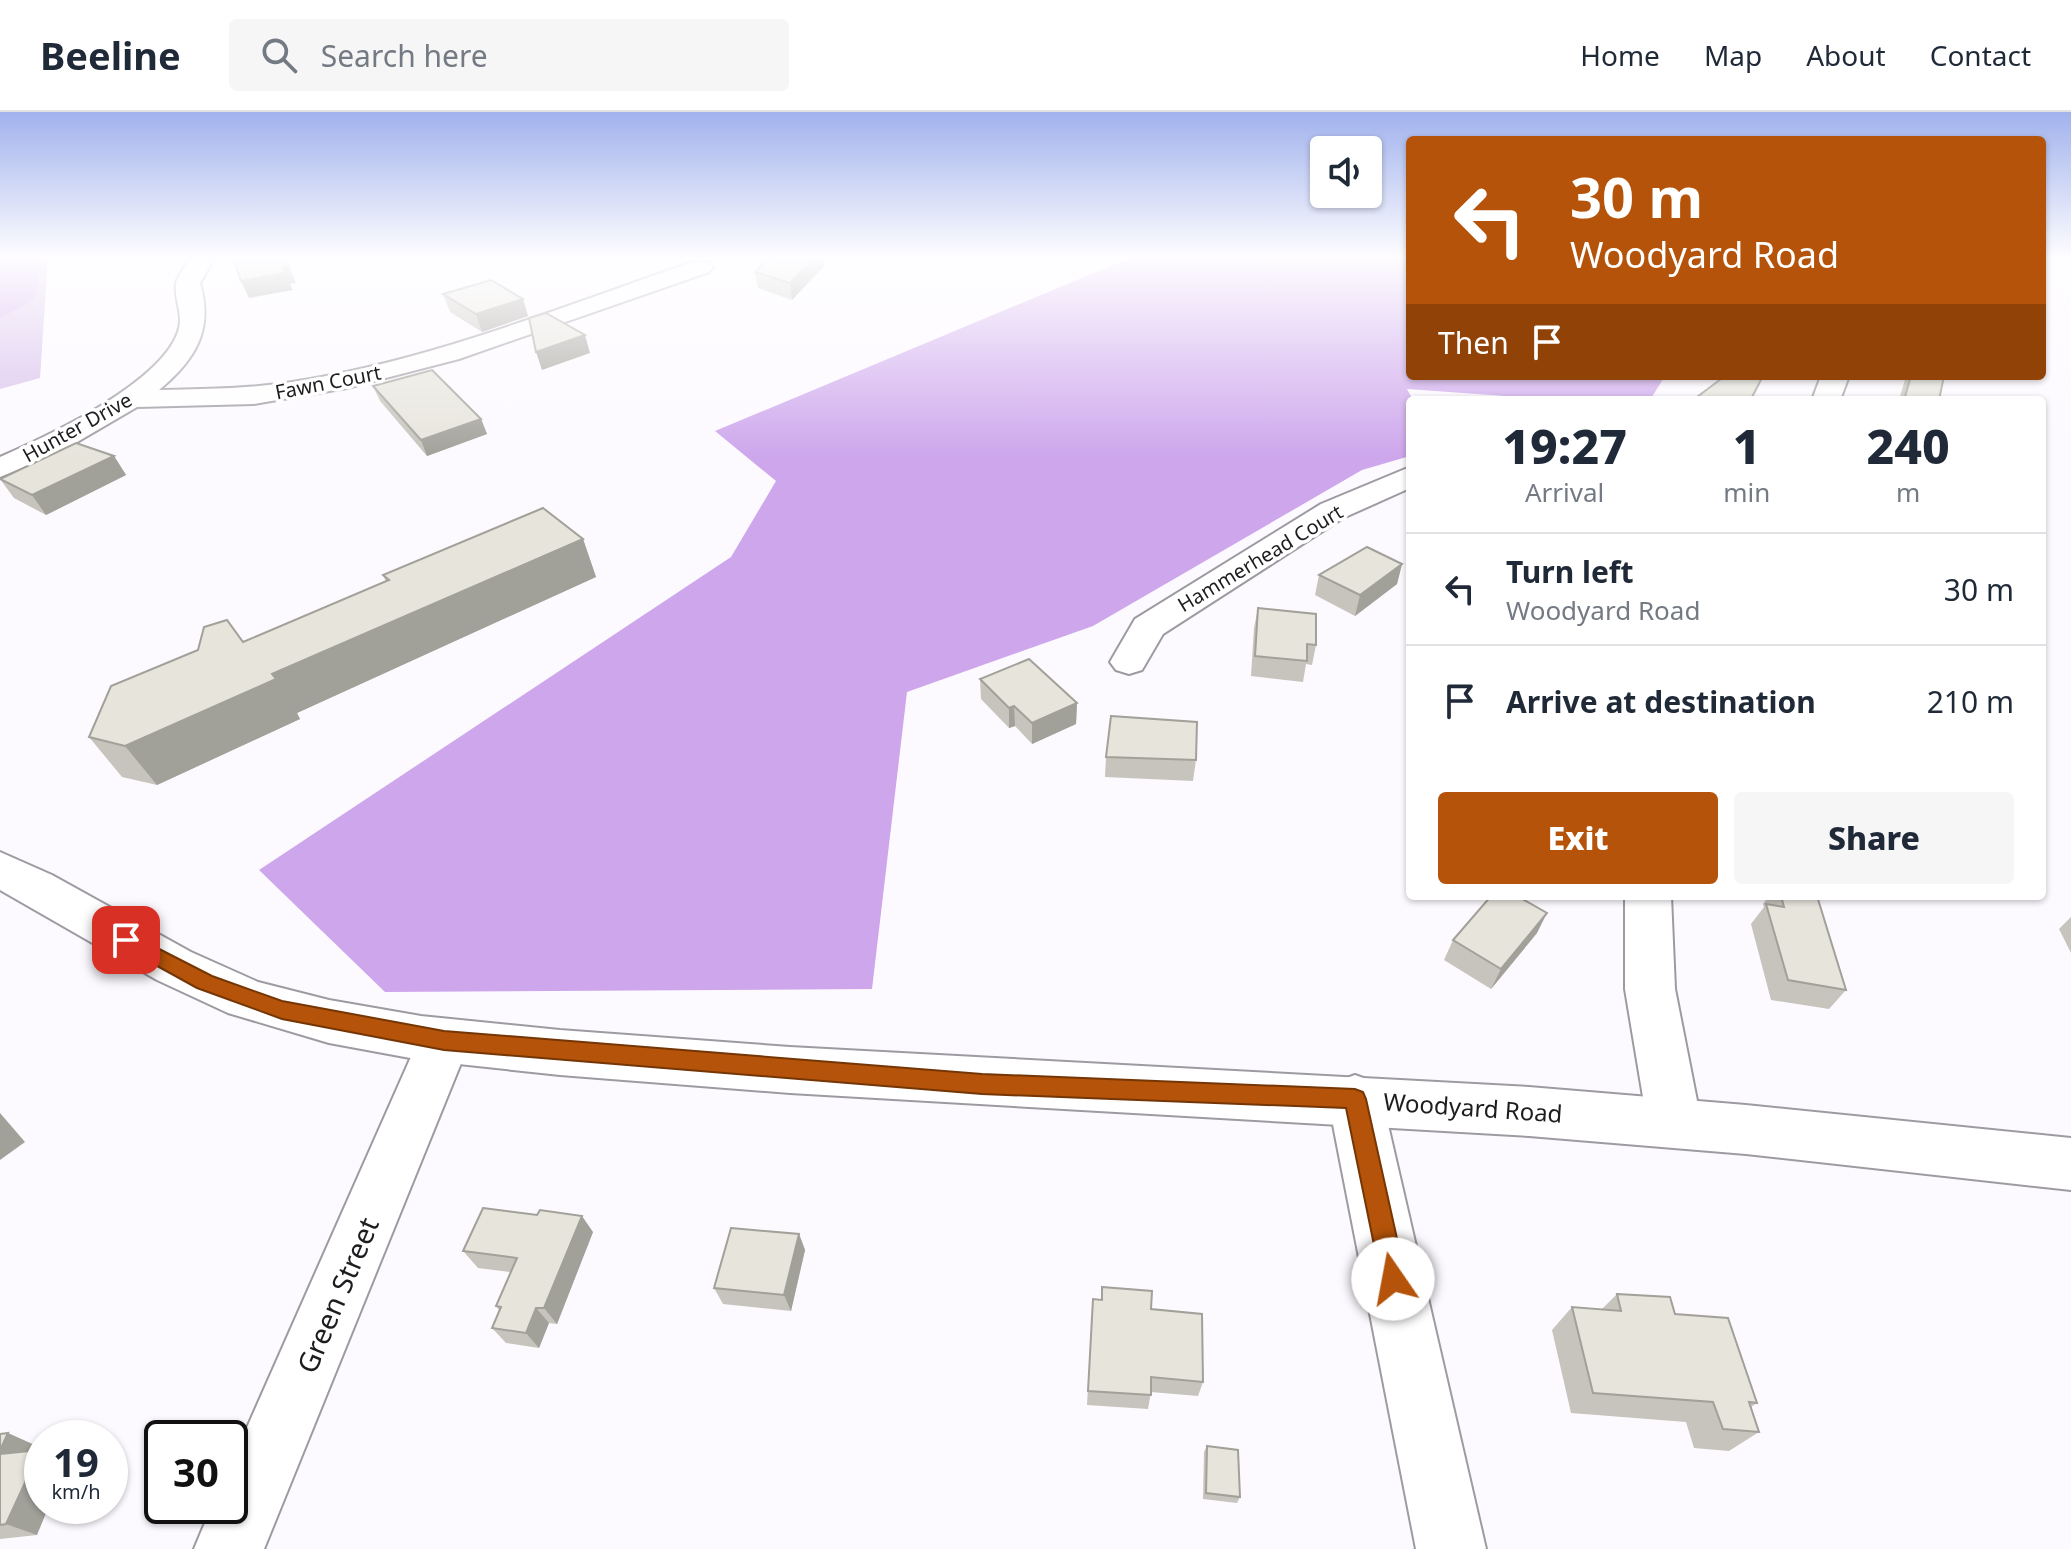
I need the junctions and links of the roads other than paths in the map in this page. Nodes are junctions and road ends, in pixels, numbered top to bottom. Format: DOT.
graph roads {
  1 [pos="192,324"];
  2 [pos="534,324"];
  3 [pos="132,398"];
  4 [pos="0,468"];
  5 [pos="1406,478"];
  6 [pos="1129,662"];
  7 [pos="0,869"];
  8 [pos="1648,900"];
  9 [pos="444,1041"];
  10 [pos="1355,1099"];
  11 [pos="1674,1121"];
  12 [pos="2071,1164"];
  13 [pos="229,1549"];
  14 [pos="1451,1549"];
  1 -- 3 [label="street, Hunter Drive"];
  2 -- 3 [label="street, Fawn Court"];
  3 -- 4 [label="street, Hunter Drive"];
  5 -- 6 [label="street, Hammerhead Court"];
  7 -- 9 [label="street, Woodyard Road"];
  8 -- 11 [label="street"];
  9 -- 10 [label="street, Woodyard Road"];
  9 -- 13 [label="street, Green Street"];
  10 -- 11 [label="street, Woodyard Road"];
  10 -- 14 [label="street"];
  11 -- 12 [label="street, Woodyard Road"];
}
